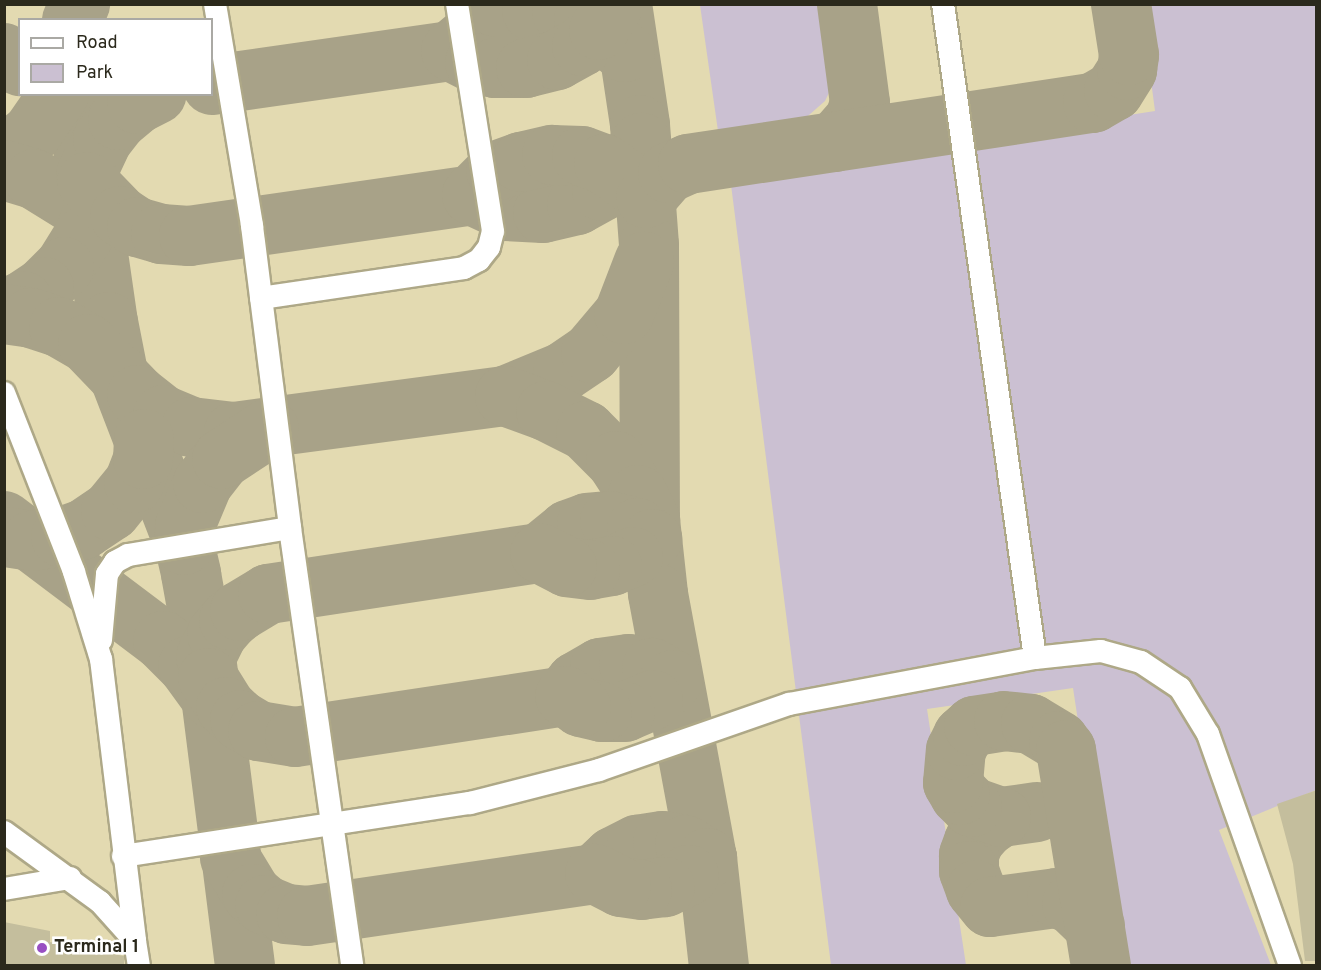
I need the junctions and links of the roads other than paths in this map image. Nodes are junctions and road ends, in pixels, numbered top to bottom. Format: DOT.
graph roads {
  1 [pos="215,4"];
  2 [pos="457,4"];
  3 [pos="942,4"];
  4 [pos="261,298"];
  5 [pos="4,393"];
  6 [pos="290,528"];
  7 [pos="1035,657"];
  8 [pos="101,659"];
  9 [pos="332,823"];
  10 [pos="4,832"];
  11 [pos="123,856"];
  12 [pos="70,878"];
  13 [pos="4,889"];
  14 [pos="135,941"];
  15 [pos="139,966"];
  16 [pos="352,966"];
  17 [pos="1290,966"];
  1 -- 4 [label="lane"];
  2 -- 4 [label="lane"];
  3 -- 7 [label="lane"];
  4 -- 6 [label="lane"];
  5 -- 8 [label="lane"];
  6 -- 8 [label="lane"];
  6 -- 9 [label="lane"];
  7 -- 9 [label="lane"];
  7 -- 17 [label="lane"];
  8 -- 11 [label="lane"];
  9 -- 11 [label="lane"];
  9 -- 16 [label="lane"];
  10 -- 12 [label="lane"];
  11 -- 14 [label="lane"];
  12 -- 13 [label="lane"];
  12 -- 14 [label="lane"];
  14 -- 15 [label="lane"];
}
